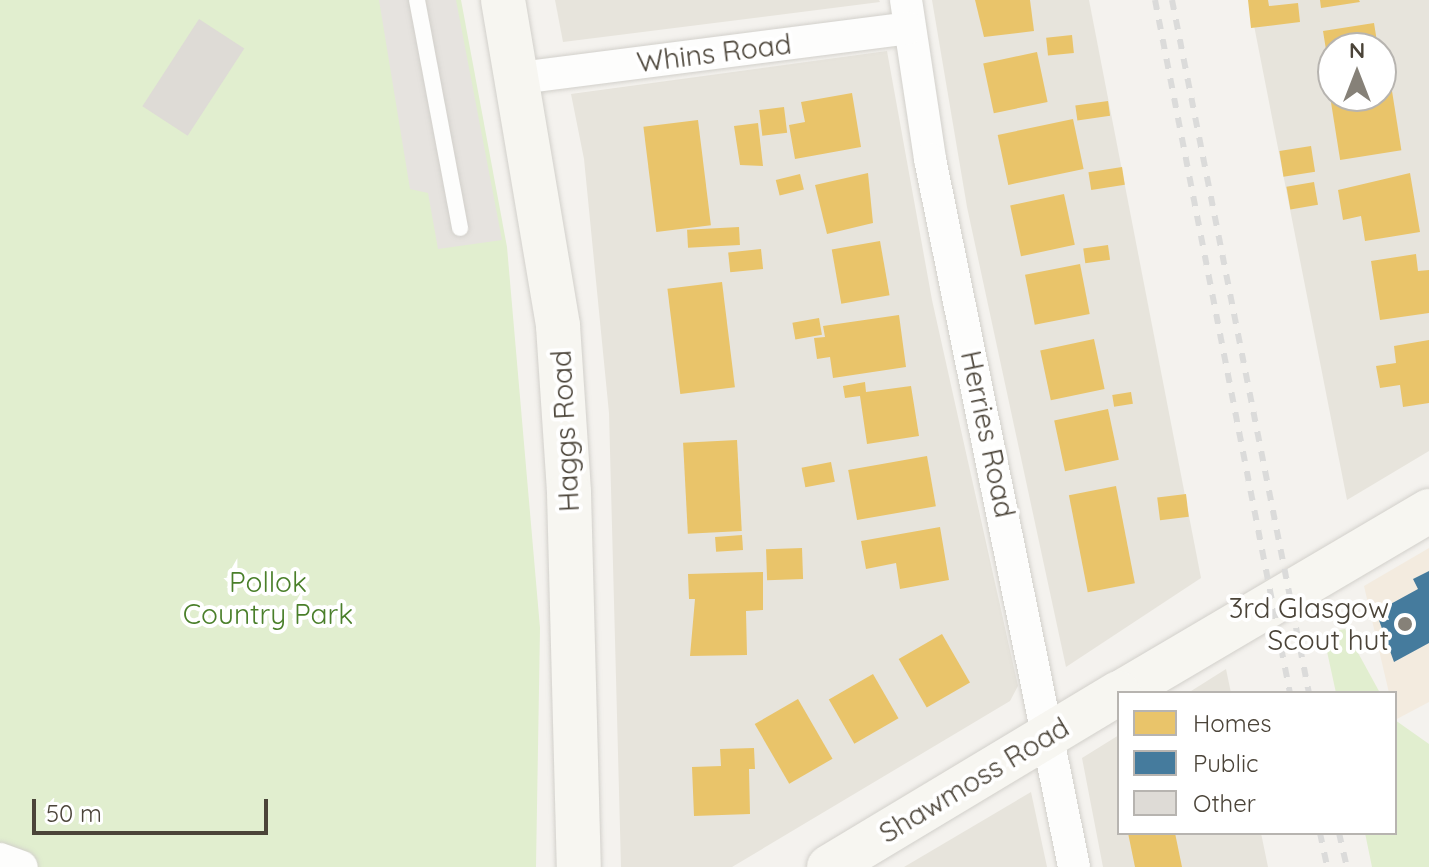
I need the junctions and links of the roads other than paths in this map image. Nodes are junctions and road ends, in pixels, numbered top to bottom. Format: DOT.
graph roads {
  1 [pos="417,0"];
  2 [pos="503,0"];
  3 [pos="908,14"];
  4 [pos="519,78"];
  5 [pos="460,228"];
  6 [pos="1429,511"];
  7 [pos="1122,691"];
  8 [pos="1117,694"];
  9 [pos="1051,734"];
  10 [pos="0,859"];
  11 [pos="22,867"];
  12 [pos="579,867"];
  13 [pos="829,867"];
  14 [pos="1074,867"];
  1 -- 5 [label="lane"];
  2 -- 4 [label="main road, Haggs Road"];
  3 -- 4 [label="street, Whins Road"];
  3 -- 9 [label="street, Herries Road"];
  4 -- 12 [label="main road, Haggs Road"];
  6 -- 7 [label="main road, Shawmoss Road"];
  8 -- 9 [label="main road, Shawmoss Road"];
  9 -- 13 [label="main road, Shawmoss Road"];
  9 -- 14 [label="street, Herries Road"];
  10 -- 11 [label="street"];
}
